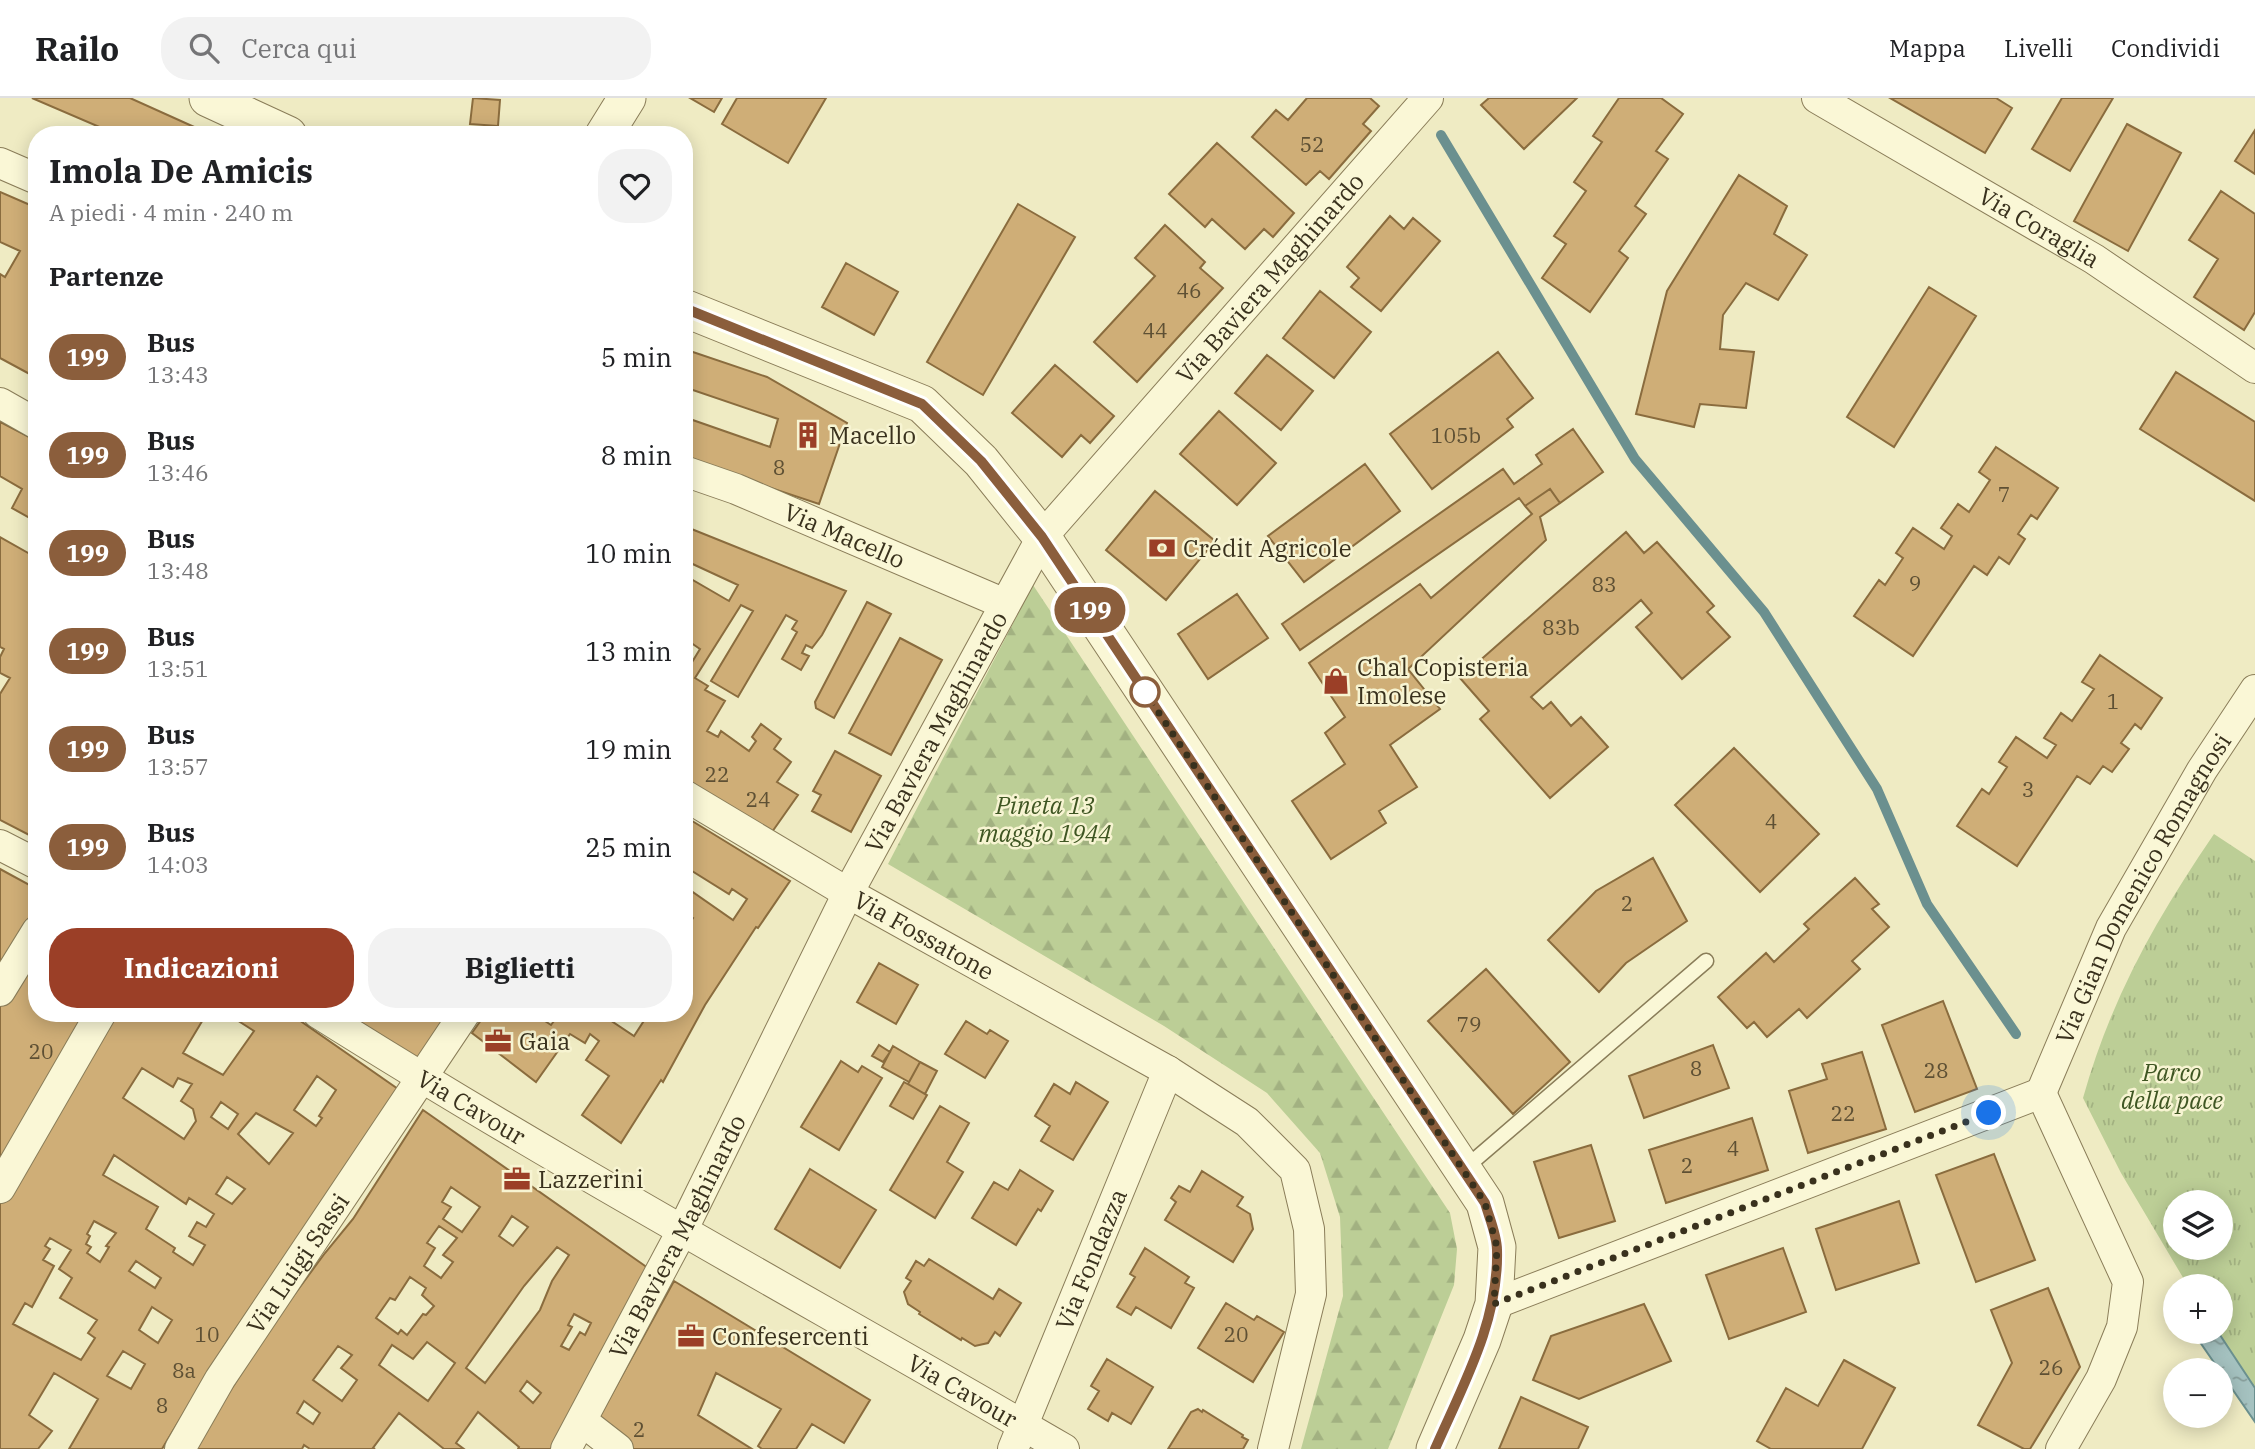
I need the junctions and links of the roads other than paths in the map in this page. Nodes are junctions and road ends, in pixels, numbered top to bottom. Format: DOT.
graph roads {
  1 [pos="208,98"];
  2 [pos="627,98"];
  3 [pos="1428,98"];
  4 [pos="1817,98"];
  5 [pos="269,126"];
  6 [pos="610,126"];
  7 [pos="0,163"];
  8 [pos="28,175"];
  9 [pos="693,313"];
  10 [pos="2255,368"];
  11 [pos="0,403"];
  12 [pos="28,419"];
  13 [pos="693,474"];
  14 [pos="1042,537"];
  15 [pos="1005,604"];
  16 [pos="2255,691"];
  17 [pos="693,800"];
  18 [pos="0,845"];
  19 [pos="28,859"];
  20 [pos="848,894"];
  21 [pos="28,946"];
  22 [pos="1706,961"];
  23 [pos="0,991"];
  24 [pos="96,1022"];
  25 [pos="332,1022"];
  26 [pos="459,1022"];
  27 [pos="1168,1071"];
  28 [pos="421,1078"];
  29 [pos="2041,1093"];
  30 [pos="1463,1170"];
  31 [pos="0,1188"];
  32 [pos="682,1231"];
  33 [pos="1494,1304"];
  34 [pos="582,1421"];
  35 [pos="1018,1437"];
  36 [pos="180,1449"];
  37 [pos="566,1449"];
  38 [pos="618,1449"];
  39 [pos="1064,1449"];
  40 [pos="1273,1449"];
  41 [pos="1435,1449"];
  42 [pos="2061,1449"];
  1 -- 5 [label="street"];
  2 -- 6 [label="street"];
  3 -- 14 [label="street, Via Baviera Maghinardo"];
  4 -- 10 [label="street, Via Coraglia"];
  7 -- 8 [label="street"];
  9 -- 14 [label="street"];
  11 -- 12 [label="street"];
  13 -- 15 [label="street, Via Macello"];
  14 -- 15 [label="street, Via Baviera Maghinardo"];
  14 -- 30 [label="street"];
  15 -- 20 [label="street, Via Baviera Maghinardo"];
  16 -- 29 [label="street, Via Gian Domenico Romagnosi"];
  17 -- 20 [label="street, Via Fossatone"];
  18 -- 19 [label="street"];
  20 -- 27 [label="street, Via Fossatone"];
  20 -- 32 [label="street, Via Baviera Maghinardo"];
  21 -- 23 [label="street"];
  22 -- 30 [label="lane"];
  24 -- 31 [label="street"];
  25 -- 28 [label="street, Via Cavour"];
  26 -- 28 [label="street, Via Luigi Sassi"];
  27 -- 35 [label="street, Via Fondazza"];
  27 -- 40 [label="street, Via Fossatone"];
  28 -- 32 [label="street, Via Cavour"];
  28 -- 36 [label="street, Via Luigi Sassi"];
  29 -- 33 [label="street"];
  29 -- 42 [label="street"];
  30 -- 33 [label="street"];
  32 -- 34 [label="street, Via Baviera Maghinardo"];
  32 -- 35 [label="street, Via Cavour"];
  33 -- 41 [label="street"];
  34 -- 37 [label="street, Via Baviera Maghinardo"];
  34 -- 38 [label="street"];
  35 -- 39 [label="street, Via Cavour"];
}
